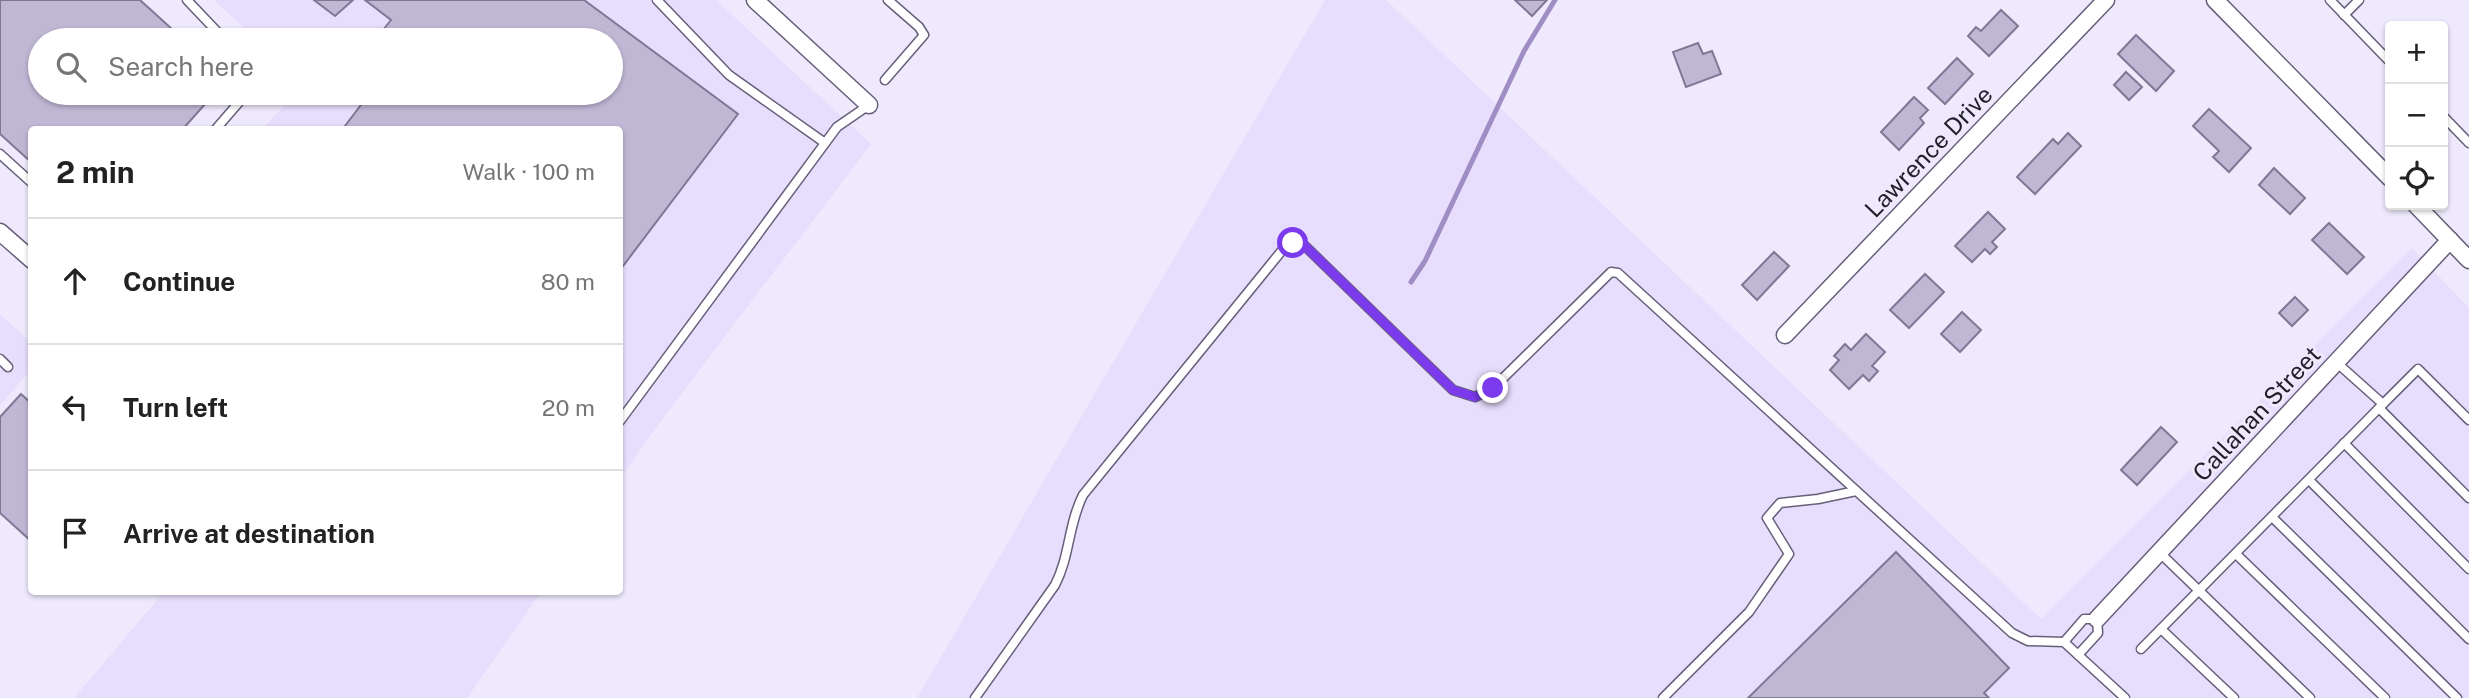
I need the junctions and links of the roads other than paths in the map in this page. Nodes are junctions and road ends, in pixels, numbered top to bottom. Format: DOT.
graph roads {
  1 [pos="187,0"];
  2 [pos="657,0"];
  3 [pos="755,0"];
  4 [pos="888,0"];
  5 [pos="2106,0"];
  6 [pos="2215,0"];
  7 [pos="2330,0"];
  8 [pos="2359,0"];
  9 [pos="2344,15"];
  10 [pos="214,28"];
  11 [pos="2385,57"];
  12 [pos="885,80"];
  13 [pos="237,105"];
  14 [pos="869,105"];
  15 [pos="2448,121"];
  16 [pos="218,126"];
  17 [pos="825,143"];
  18 [pos="2469,143"];
  19 [pos="0,154"];
  20 [pos="2385,173"];
  21 [pos="28,179"];
  22 [pos="2421,210"];
  23 [pos="0,232"];
  24 [pos="2450,240"];
  25 [pos="28,256"];
  26 [pos="2469,260"];
  27 [pos="1785,335"];
  28 [pos="0,359"];
  29 [pos="2336,362"];
  30 [pos="8,367"];
  31 [pos="2381,406"];
  32 [pos="623,417"];
  33 [pos="2469,420"];
  34 [pos="2344,443"];
  35 [pos="2309,480"];
  36 [pos="1856,491"];
  37 [pos="2469,498"];
  38 [pos="2272,517"];
  39 [pos="2159,552"];
  40 [pos="2236,554"];
  41 [pos="2469,569"];
  42 [pos="2199,592"];
  43 [pos="2097,619"];
  44 [pos="2161,629"];
  45 [pos="2469,639"];
  46 [pos="2064,642"];
  47 [pos="2141,649"];
  48 [pos="2078,655"];
  49 [pos="975,698"];
  50 [pos="1663,698"];
  51 [pos="2125,698"];
  52 [pos="2234,698"];
  53 [pos="2310,698"];
  54 [pos="2385,698"];
  55 [pos="2457,698"];
  1 -- 10 [label="lane"];
  2 -- 17 [label="lane"];
  3 -- 14 [label="street"];
  4 -- 12 [label="lane"];
  5 -- 27 [label="street, Lawrence Drive"];
  6 -- 20 [label="street"];
  7 -- 9 [label="lane"];
  8 -- 9 [label="lane"];
  9 -- 11 [label="lane"];
  13 -- 16 [label="lane"];
  14 -- 17 [label="lane"];
  15 -- 18 [label="lane"];
  17 -- 32 [label="lane"];
  19 -- 21 [label="lane"];
  22 -- 24 [label="street"];
  23 -- 25 [label="street"];
  24 -- 26 [label="street"];
  24 -- 29 [label="street, Callahan Street"];
  28 -- 30 [label="lane"];
  29 -- 31 [label="lane"];
  29 -- 39 [label="street, Callahan Street"];
  31 -- 33 [label="lane"];
  31 -- 34 [label="lane"];
  31 -- 37 [label="lane"];
  34 -- 35 [label="lane"];
  34 -- 41 [label="lane"];
  35 -- 38 [label="lane"];
  35 -- 45 [label="lane"];
  36 -- 46 [label="lane"];
  36 -- 49 [label="lane"];
  36 -- 50 [label="lane"];
  38 -- 40 [label="lane"];
  38 -- 55 [label="lane"];
  39 -- 42 [label="lane"];
  39 -- 43 [label="street, Callahan Street"];
  40 -- 42 [label="lane"];
  40 -- 54 [label="lane"];
  42 -- 44 [label="lane"];
  42 -- 53 [label="lane"];
  43 -- 46 [label="lane"];
  43 -- 48 [label="lane"];
  44 -- 47 [label="lane"];
  44 -- 52 [label="lane"];
  46 -- 48 [label="lane"];
  48 -- 51 [label="lane"];
}
